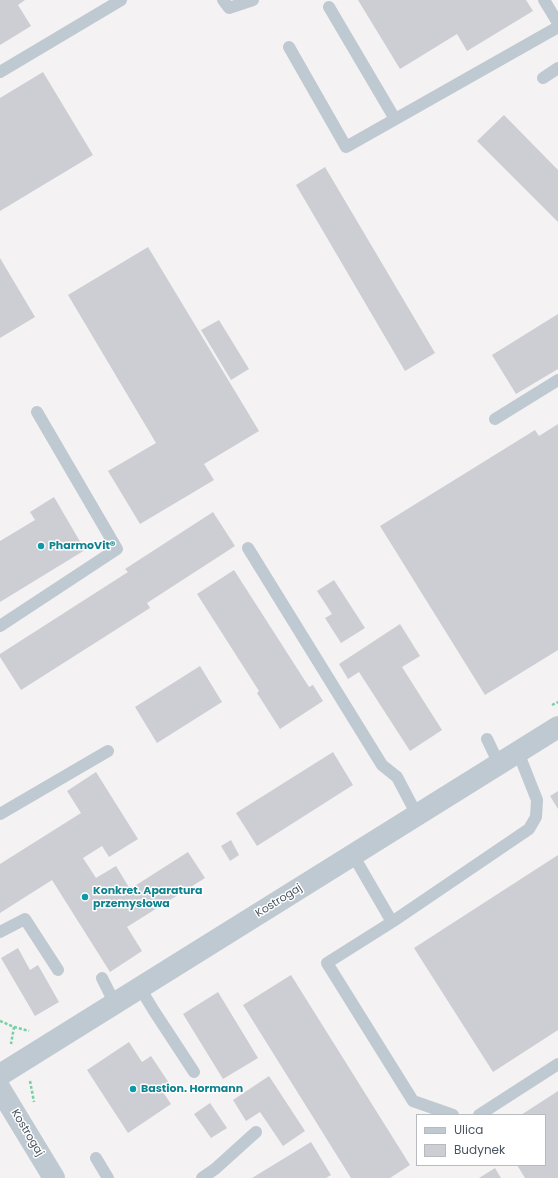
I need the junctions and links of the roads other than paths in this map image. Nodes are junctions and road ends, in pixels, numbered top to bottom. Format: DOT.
graph roads {
  1 [pos="121,0"];
  2 [pos="223,0"];
  3 [pos="253,0"];
  4 [pos="544,0"];
  5 [pos="329,7"];
  6 [pos="558,23"];
  7 [pos="558,27"];
  8 [pos="289,47"];
  9 [pos="558,68"];
  10 [pos="0,72"];
  11 [pos="543,78"];
  12 [pos="395,119"];
  13 [pos="558,380"];
  14 [pos="37,412"];
  15 [pos="495,419"];
  16 [pos="248,548"];
  17 [pos="0,626"];
  18 [pos="558,727"];
  19 [pos="487,739"];
  20 [pos="108,751"];
  21 [pos="518,752"];
  22 [pos="499,764"];
  23 [pos="0,814"];
  24 [pos="417,815"];
  25 [pos="353,855"];
  26 [pos="392,922"];
  27 [pos="0,932"];
  28 [pos="58,970"];
  29 [pos="102,978"];
  30 [pos="140,988"];
  31 [pos="115,1004"];
  32 [pos="558,1064"];
  33 [pos="194,1072"];
  34 [pos="0,1075"];
  35 [pos="0,1089"];
  36 [pos="450,1114"];
  37 [pos="481,1114"];
  38 [pos="256,1132"];
  39 [pos="96,1158"];
  40 [pos="54,1178"];
  41 [pos="108,1178"];
  42 [pos="202,1178"];
  1 -- 10 [label="lane"];
  2 -- 3 [label="lane"];
  4 -- 6 [label="lane"];
  5 -- 12 [label="lane"];
  7 -- 12 [label="lane"];
  8 -- 12 [label="lane"];
  9 -- 11 [label="lane"];
  13 -- 15 [label="lane"];
  14 -- 17 [label="lane"];
  16 -- 24 [label="lane"];
  18 -- 21 [label="street, Kostrogaj"];
  19 -- 22 [label="lane"];
  20 -- 23 [label="lane"];
  21 -- 22 [label="street, Kostrogaj"];
  21 -- 26 [label="lane"];
  22 -- 24 [label="street, Kostrogaj"];
  24 -- 25 [label="street, Kostrogaj"];
  25 -- 26 [label="lane"];
  25 -- 30 [label="street, Kostrogaj"];
  26 -- 36 [label="lane"];
  27 -- 28 [label="lane"];
  29 -- 31 [label="lane"];
  30 -- 31 [label="street, Kostrogaj"];
  30 -- 33 [label="lane"];
  31 -- 34 [label="street, Kostrogaj"];
  32 -- 37 [label="lane"];
  35 -- 40 [label="street, Kostrogaj"];
  38 -- 42 [label="lane"];
  39 -- 41 [label="lane"];
}
